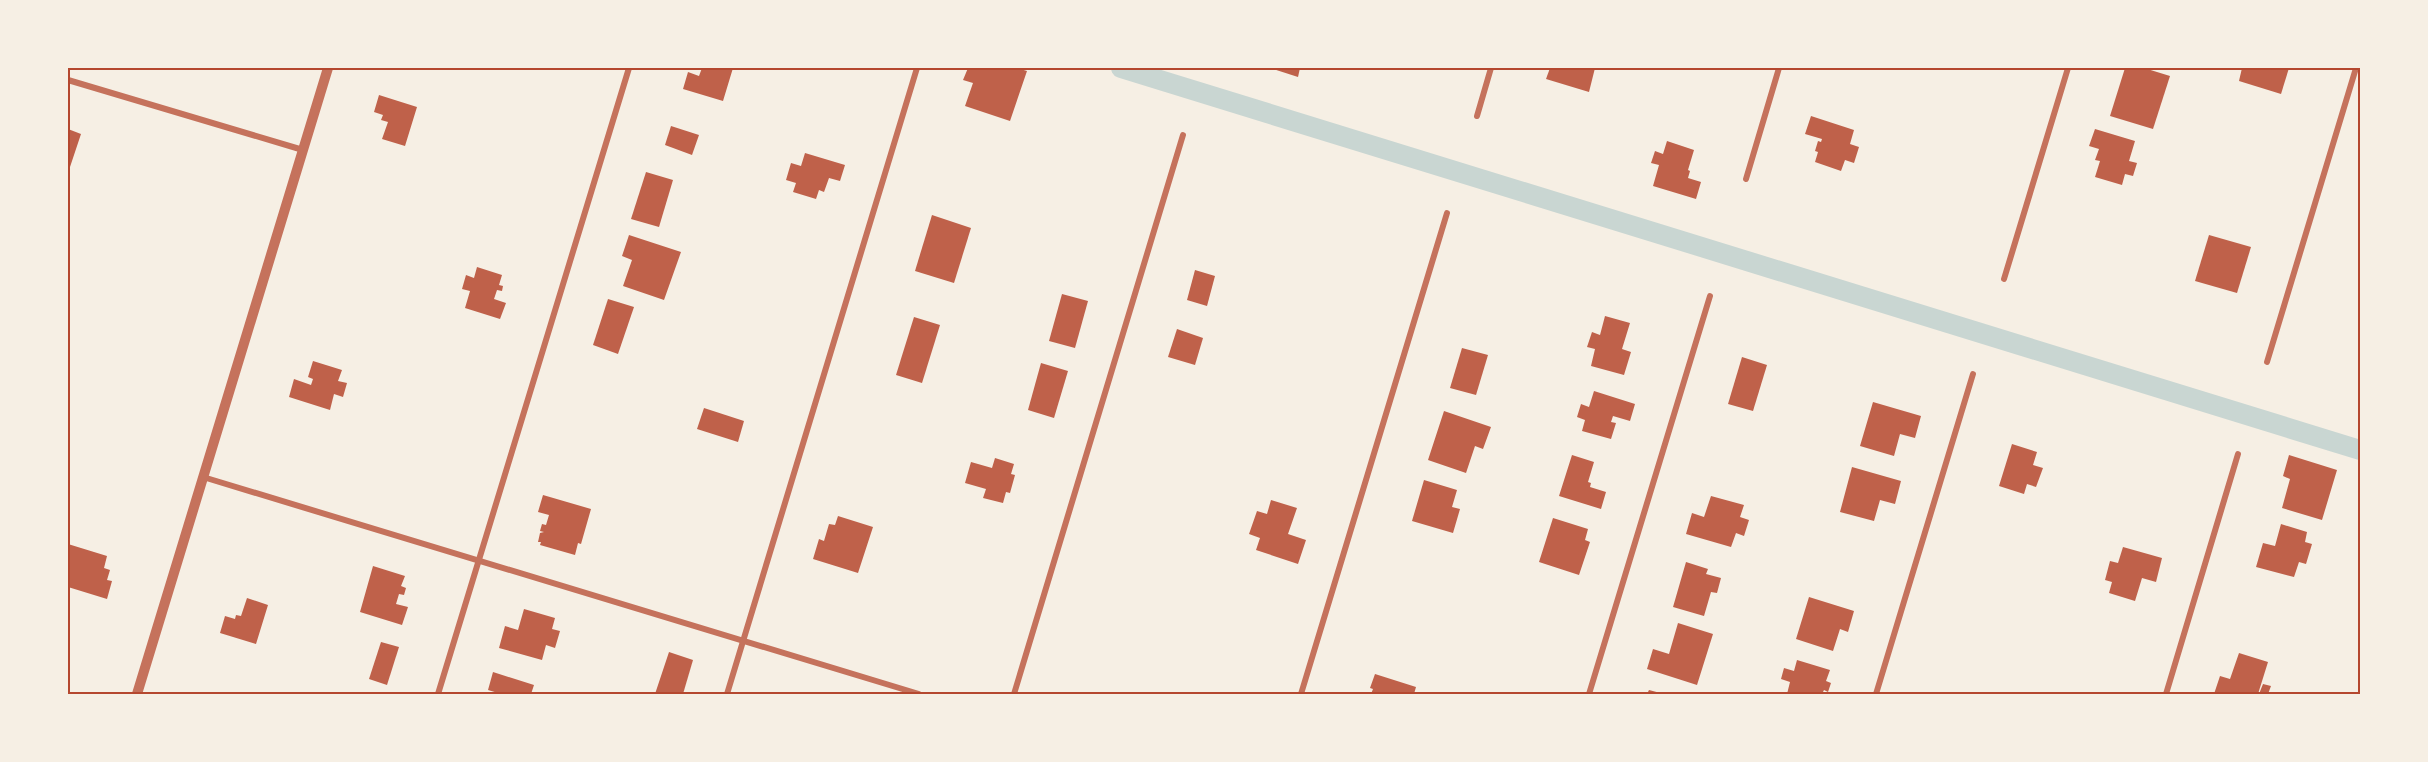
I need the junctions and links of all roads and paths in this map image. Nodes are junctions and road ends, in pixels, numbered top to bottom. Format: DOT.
graph roads {
  1 [pos="328,68"];
  2 [pos="629,68"];
  3 [pos="917,68"];
  4 [pos="1491,68"];
  5 [pos="1779,68"];
  6 [pos="2068,68"];
  7 [pos="2356,68"];
  8 [pos="68,80"];
  9 [pos="1477,116"];
  10 [pos="1183,135"];
  11 [pos="303,150"];
  12 [pos="1746,179"];
  13 [pos="1447,213"];
  14 [pos="2004,279"];
  15 [pos="1710,296"];
  16 [pos="2267,363"];
  17 [pos="1973,374"];
  18 [pos="2238,454"];
  19 [pos="203,477"];
  20 [pos="479,561"];
  21 [pos="743,642"];
  22 [pos="137,694"];
  23 [pos="438,694"];
  24 [pos="728,694"];
  25 [pos="919,694"];
  26 [pos="1014,694"];
  27 [pos="1301,694"];
  28 [pos="1589,694"];
  29 [pos="1876,694"];
  30 [pos="2166,694"];
  1 -- 11 [label="street"];
  2 -- 20 [label="street"];
  3 -- 21 [label="street"];
  4 -- 9 [label="street"];
  5 -- 12 [label="street"];
  6 -- 14 [label="street"];
  7 -- 16 [label="street"];
  8 -- 11 [label="street"];
  10 -- 26 [label="street"];
  11 -- 19 [label="street"];
  13 -- 27 [label="street"];
  15 -- 28 [label="street"];
  17 -- 29 [label="street"];
  18 -- 30 [label="street"];
  19 -- 20 [label="street"];
  19 -- 22 [label="street"];
  20 -- 21 [label="street"];
  20 -- 23 [label="street"];
  21 -- 24 [label="street"];
  21 -- 25 [label="street"];
}
